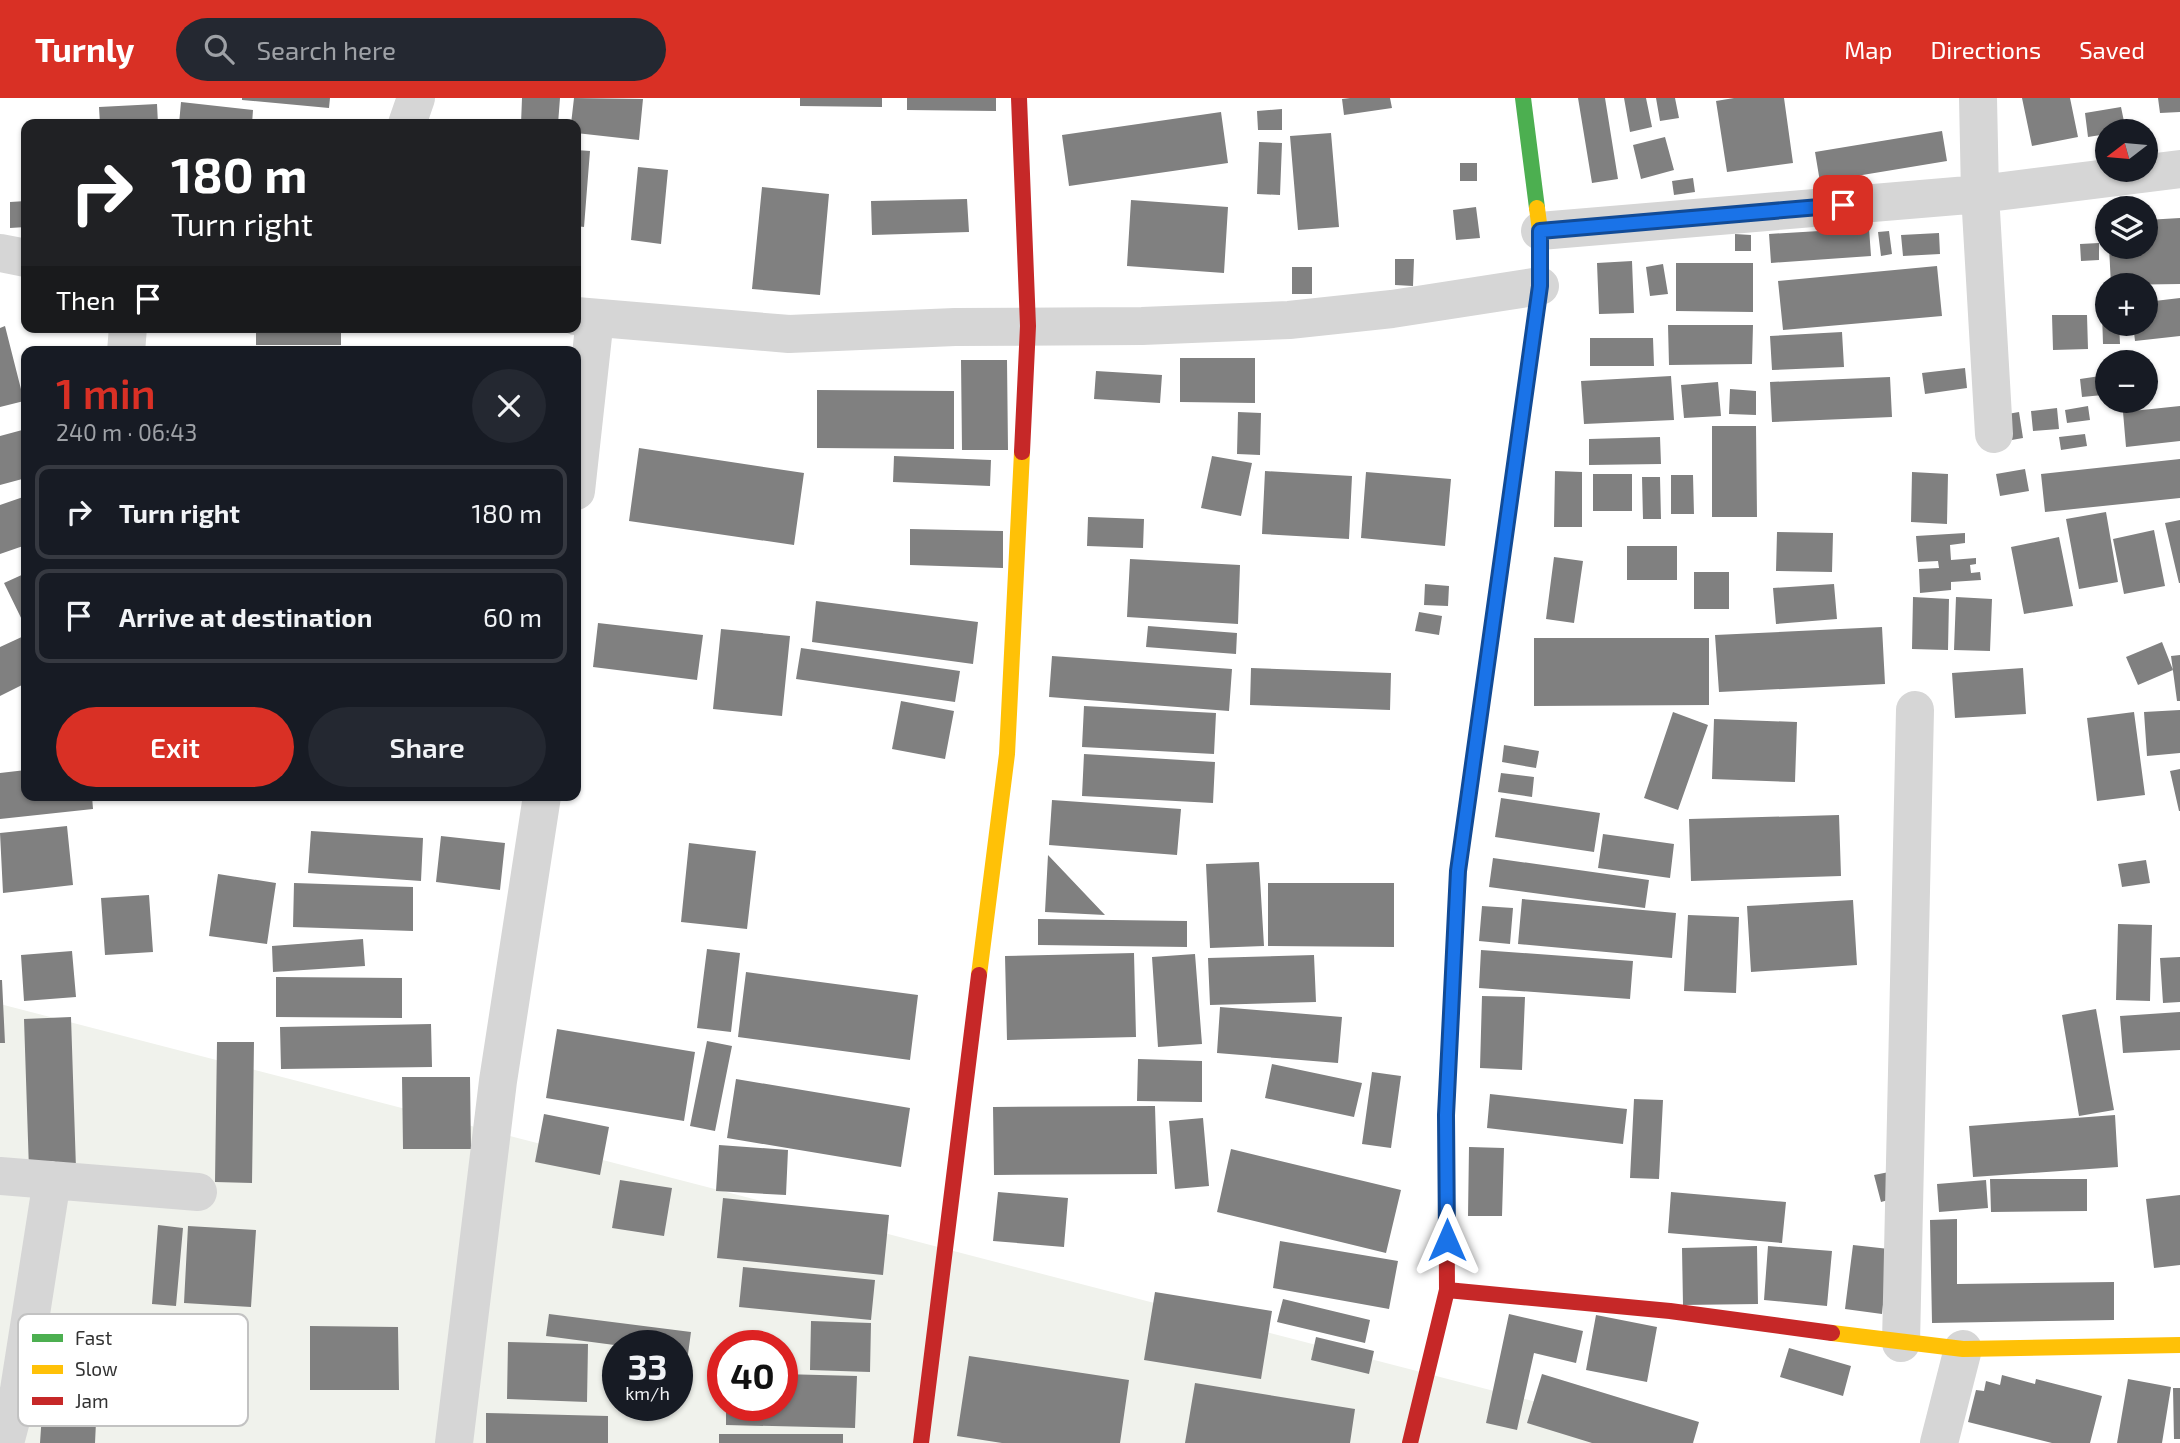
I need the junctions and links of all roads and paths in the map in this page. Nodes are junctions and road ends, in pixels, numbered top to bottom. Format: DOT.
graph roads {
  1 [pos="416,98"];
  2 [pos="1019,98"];
  3 [pos="1523,98"];
  4 [pos="1978,98"];
  5 [pos="409,119"];
  6 [pos="2180,169"];
  7 [pos="1980,194"];
  8 [pos="1540,231"];
  9 [pos="0,253"];
  10 [pos="21,257"];
  11 [pos="1540,286"];
  12 [pos="585,317"];
  13 [pos="1028,326"];
  14 [pos="581,394"];
  15 [pos="1994,434"];
  16 [pos="1916,710"];
  17 [pos="540,801"];
  18 [pos="0,1176"];
  19 [pos="52,1180"];
  20 [pos="198,1192"];
  21 [pos="1447,1290"];
  22 [pos="31,1314"];
  23 [pos="1901,1343"];
  24 [pos="2180,1345"];
  25 [pos="1963,1349"];
  26 [pos="18,1394"];
  27 [pos="5,1443"];
  28 [pos="454,1443"];
  29 [pos="922,1443"];
  30 [pos="1410,1443"];
  31 [pos="1939,1443"];
  1 -- 5 [label="street"];
  2 -- 13 [label="street"];
  3 -- 8 [label="street"];
  4 -- 7 [label="street"];
  6 -- 7 [label="street"];
  7 -- 8 [label="street"];
  7 -- 15 [label="street"];
  8 -- 11 [label="street"];
  9 -- 10 [label="street"];
  11 -- 13 [label="street"];
  11 -- 21 [label="street"];
  12 -- 13 [label="street"];
  12 -- 14 [label="street"];
  13 -- 29 [label="street"];
  16 -- 23 [label="street"];
  17 -- 28 [label="street"];
  18 -- 19 [label="street"];
  19 -- 20 [label="street"];
  19 -- 22 [label="street"];
  21 -- 23 [label="street"];
  21 -- 30 [label="street"];
  23 -- 25 [label="street"];
  24 -- 25 [label="street"];
  25 -- 31 [label="street"];
  26 -- 27 [label="street"];
}
